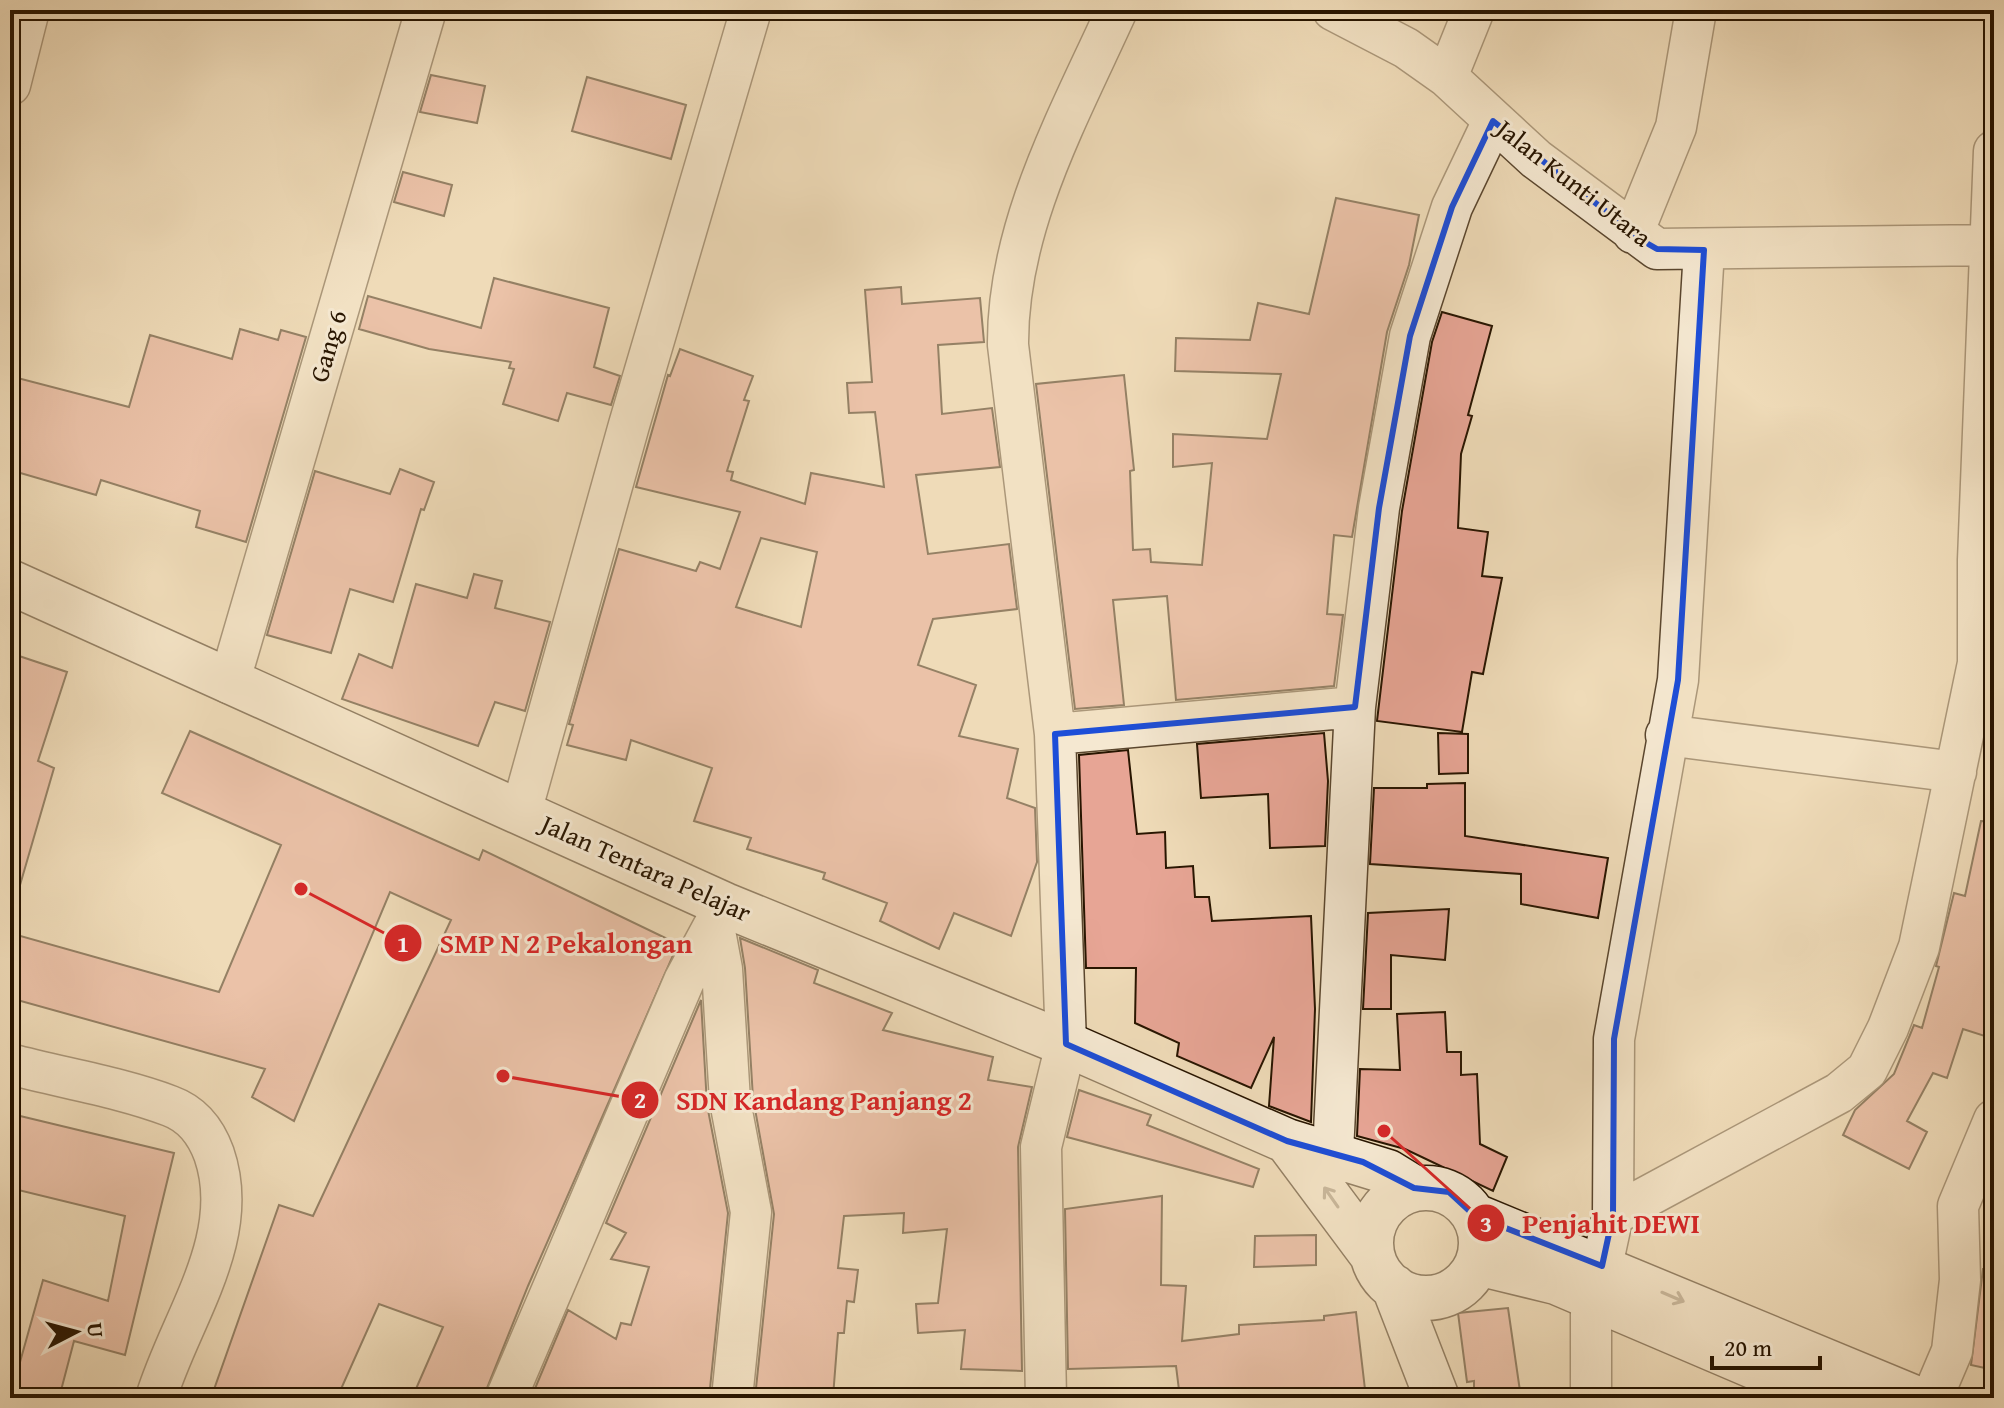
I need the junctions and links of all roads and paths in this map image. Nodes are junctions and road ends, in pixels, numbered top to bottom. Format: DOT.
graph roads {
  1 [pos="29,10"];
  2 [pos="426,10"];
  3 [pos="751,10"];
  4 [pos="1117,10"];
  5 [pos="1333,10"];
  6 [pos="1474,10"];
  7 [pos="1696,10"];
  8 [pos="1447,77"];
  9 [pos="10,85"];
  10 [pos="1493,121"];
  11 [pos="1994,151"];
  12 [pos="1633,233"];
  13 [pos="1991,245"];
  14 [pos="1704,250"];
  15 [pos="10,582"];
  16 [pos="229,683"];
  17 [pos="1355,707"];
  18 [pos="1055,734"];
  19 [pos="1666,735"];
  20 [pos="1956,772"];
  21 [pos="521,812"];
  22 [pos="719,916"];
  23 [pos="1066,1044"];
  24 [pos="10,1064"];
  25 [pos="1994,1120"];
  26 [pos="1287,1141"];
  27 [pos="1333,1152"];
  28 [pos="1414,1188"];
  29 [pos="1613,1215"];
  30 [pos="1475,1216"];
  31 [pos="1478,1263"];
  32 [pos="1383,1271"];
  33 [pos="1583,1282"];
  34 [pos="1437,1297"];
  35 [pos="1760,1351"];
  36 [pos="1434,1391"];
  37 [pos="156,1398"];
  38 [pos="506,1398"];
  39 [pos="732,1398"];
  40 [pos="1046,1398"];
  41 [pos="1591,1398"];
  42 [pos="1828,1398"];
  43 [pos="1915,1398"];
  44 [pos="1932,1398"];
  1 -- 9 [label="street"];
  2 -- 16 [label="street, Gang 6"];
  3 -- 21 [label="street"];
  4 -- 18 [label="street"];
  5 -- 8 [label="street, Jalan Kunti Utara"];
  6 -- 8 [label="street"];
  7 -- 12 [label="street"];
  8 -- 10 [label="street, Jalan Kunti Utara"];
  10 -- 12 [label="street, Jalan Kunti Utara"];
  10 -- 17 [label="street"];
  11 -- 13 [label="street"];
  12 -- 14 [label="street, Jalan Kunti Utara"];
  13 -- 14 [label="street, Jalan Kunti Utara"];
  13 -- 20 [label="street"];
  14 -- 19 [label="street"];
  15 -- 16 [label="street, Jalan Tentara Pelajar"];
  16 -- 21 [label="street, Jalan Tentara Pelajar"];
  17 -- 18 [label="street"];
  17 -- 27 [label="street"];
  18 -- 23 [label="street"];
  19 -- 20 [label="street"];
  19 -- 29 [label="street"];
  20 -- 29 [label="street"];
  21 -- 22 [label="street, Jalan Tentara Pelajar"];
  22 -- 23 [label="street, Jalan Tentara Pelajar"];
  22 -- 38 [label="street"];
  22 -- 39 [label="street"];
  23 -- 26 [label="street, Jalan Tentara Pelajar"];
  23 -- 40 [label="street"];
  24 -- 37 [label="street"];
  25 -- 44 [label="street"];
  26 -- 27 [label="street, Jalan Tentara Pelajar"];
  32 -- 26 [label="street, Jalan Tentara Pelajar, one-way"];
  27 -- 28 [label="street, Jalan Tentara Pelajar"];
  28 -- 30 [label="street"];
  28 -- 32 [label="street"];
  29 -- 33 [label="street"];
  30 -- 31 [label="street"];
  30 -- 33 [label="street"];
  31 -- 33 [label="street"];
  31 -- 34 [label="street"];
  32 -- 34 [label="street"];
  32 -- 36 [label="street, Jalan Tentara Pelajar"];
  33 -- 35 [label="street"];
  33 -- 41 [label="street"];
  34 -- 36 [label="street"];
  35 -- 42 [label="street"];
  35 -- 43 [label="street"];
}
